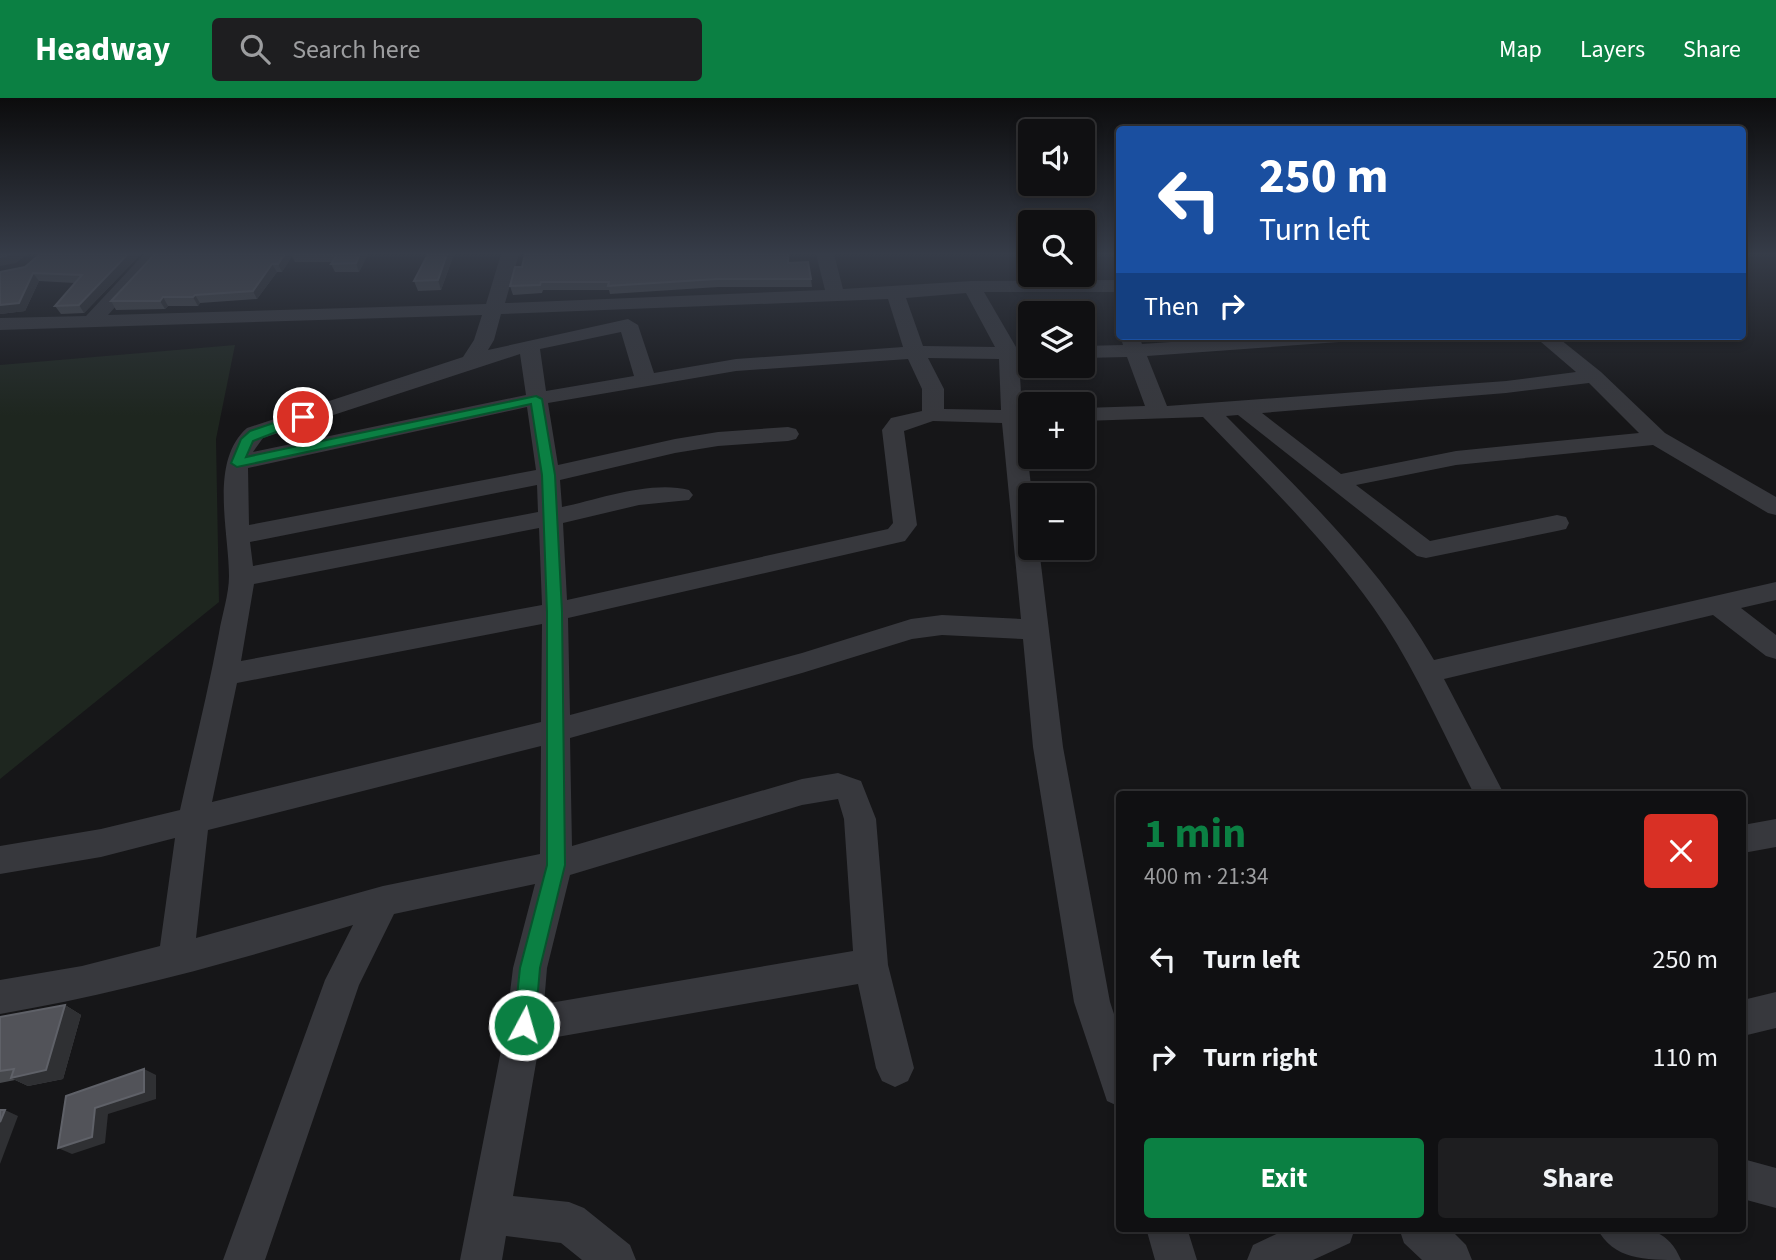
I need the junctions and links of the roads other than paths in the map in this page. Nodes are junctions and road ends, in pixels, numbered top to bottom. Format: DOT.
graph roads {
  1 [pos="104,308"];
  2 [pos="513,308"];
  3 [pos="900,308"];
  4 [pos="987,308"];
  5 [pos="495,309"];
  6 [pos="93,320"];
  7 [pos="0,324"];
  8 [pos="1235,340"];
  9 [pos="1549,340"];
  10 [pos="1131,344"];
  11 [pos="529,345"];
  12 [pos="1018,350"];
  13 [pos="1095,350"];
  14 [pos="915,352"];
  15 [pos="1018,353"];
  16 [pos="471,361"];
  17 [pos="1594,376"];
  18 [pos="646,381"];
  19 [pos="536,399"];
  20 [pos="1242,408"];
  21 [pos="1208,410"];
  22 [pos="1158,411"];
  23 [pos="1095,414"];
  24 [pos="933,415"];
  25 [pos="1018,418"];
  26 [pos="788,434"];
  27 [pos="1657,438"];
  28 [pos="237,463"];
  29 [pos="1024,469"];
  30 [pos="548,475"];
  31 [pos="1337,482"];
  32 [pos="681,495"];
  33 [pos="1776,507"];
  34 [pos="549,518"];
  35 [pos="1557,523"];
  36 [pos="237,536"];
  37 [pos="242,577"];
  38 [pos="1776,591"];
  39 [pos="1717,604"];
  40 [pos="555,612"];
  41 [pos="1035,631"];
  42 [pos="1776,649"];
  43 [pos="1427,672"];
  44 [pos="225,675"];
  45 [pos="554,731"];
  46 [pos="1487,791"];
  47 [pos="193,820"];
  48 [pos="1776,833"];
  49 [pos="1746,838"];
  50 [pos="0,860"];
  51 [pos="556,865"];
  52 [pos="383,901"];
  53 [pos="176,959"];
  54 [pos="871,965"];
  55 [pos="0,997"];
  56 [pos="1776,1010"];
  57 [pos="1746,1017"];
  58 [pos="524,1025"];
  59 [pos="895,1068"];
  60 [pos="1116,1076"];
  61 [pos="1746,1180"];
  62 [pos="1776,1188"];
  63 [pos="489,1214"];
  64 [pos="1167,1232"];
  65 [pos="1327,1232"];
  66 [pos="1423,1232"];
  67 [pos="1622,1232"];
  68 [pos="244,1260"];
  69 [pos="481,1260"];
  70 [pos="615,1260"];
  71 [pos="1176,1260"];
  72 [pos="1268,1260"];
  73 [pos="1451,1260"];
  74 [pos="1660,1260"];
  1 -- 6 [label="street"];
  2 -- 5 [label="street"];
  3 -- 14 [label="street"];
  4 -- 12 [label="street"];
  5 -- 6 [label="street"];
  5 -- 16 [label="street"];
  6 -- 7 [label="street"];
  8 -- 10 [label="street"];
  9 -- 17 [label="street"];
  10 -- 13 [label="street"];
  10 -- 22 [label="street"];
  11 -- 16 [label="street"];
  11 -- 18 [label="street"];
  11 -- 19 [label="street"];
  14 -- 15 [label="street"];
  14 -- 18 [label="street"];
  14 -- 24 [label="street"];
  16 -- 28 [label="street"];
  17 -- 20 [label="street"];
  17 -- 27 [label="street"];
  18 -- 19 [label="street"];
  19 -- 28 [label="street"];
  19 -- 30 [label="street"];
  20 -- 21 [label="street"];
  20 -- 31 [label="street"];
  21 -- 22 [label="street"];
  21 -- 43 [label="street"];
  22 -- 23 [label="street"];
  24 -- 25 [label="street"];
  24 -- 40 [label="street"];
  26 -- 30 [label="street"];
  27 -- 31 [label="street"];
  27 -- 33 [label="street"];
  28 -- 36 [label="street"];
  29 -- 41 [label="street"];
  30 -- 34 [label="street"];
  30 -- 36 [label="street"];
  31 -- 35 [label="street"];
  32 -- 34 [label="street"];
  34 -- 37 [label="street"];
  34 -- 40 [label="street"];
  36 -- 37 [label="street"];
  37 -- 44 [label="street"];
  38 -- 39 [label="street"];
  39 -- 42 [label="street"];
  39 -- 43 [label="street"];
  40 -- 44 [label="street"];
  40 -- 45 [label="street"];
  41 -- 45 [label="street"];
  41 -- 60 [label="street"];
  43 -- 46 [label="street"];
  44 -- 47 [label="street"];
  45 -- 47 [label="street"];
  45 -- 51 [label="street"];
  47 -- 50 [label="street"];
  47 -- 53 [label="street"];
  48 -- 49 [label="street"];
  51 -- 52 [label="street"];
  51 -- 54 [label="street"];
  51 -- 58 [label="street"];
  52 -- 53 [label="street"];
  52 -- 68 [label="street"];
  53 -- 55 [label="street"];
  54 -- 58 [label="street"];
  54 -- 59 [label="street"];
  56 -- 57 [label="street"];
  58 -- 63 [label="street"];
  61 -- 62 [label="street"];
  63 -- 69 [label="street"];
  63 -- 70 [label="street"];
  64 -- 71 [label="street"];
  65 -- 72 [label="street"];
  66 -- 73 [label="street"];
  67 -- 74 [label="street"];
}
